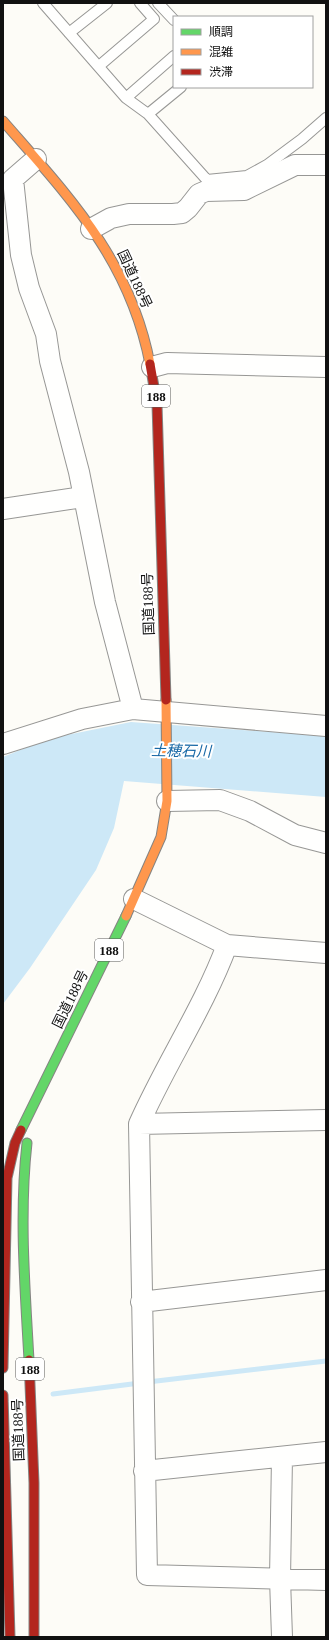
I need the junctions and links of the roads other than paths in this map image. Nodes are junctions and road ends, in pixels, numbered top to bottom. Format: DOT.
graph roads {
  1 [pos="43,3"];
  2 [pos="107,3"];
  3 [pos="140,3"];
  4 [pos="158,3"];
  5 [pos="173,19"];
  6 [pos="69,33"];
  7 [pos="173,57"];
  8 [pos="99,66"];
  9 [pos="180,88"];
  10 [pos="126,98"];
  11 [pos="148,114"];
  12 [pos="326,118"];
  13 [pos="3,120"];
  14 [pos="36,159"];
  15 [pos="326,165"];
  16 [pos="91,229"];
  17 [pos="152,367"];
  18 [pos="326,367"];
  19 [pos="83,497"];
  20 [pos="3,510"];
  21 [pos="133,709"];
  22 [pos="166,714"];
  23 [pos="326,726"];
  24 [pos="3,744"];
  25 [pos="167,796"];
  26 [pos="326,843"];
  27 [pos="134,899"];
  28 [pos="227,945"];
  29 [pos="326,953"];
  30 [pos="36,1103"];
  31 [pos="326,1120"];
  32 [pos="139,1124"];
  33 [pos="326,1280"];
  34 [pos="141,1302"];
  35 [pos="3,1368"];
  36 [pos="3,1395"];
  37 [pos="326,1452"];
  38 [pos="282,1457"];
  39 [pos="144,1471"];
  40 [pos="280,1579"];
  41 [pos="326,1580"];
  42 [pos="10,1637"];
  43 [pos="34,1637"];
  44 [pos="282,1637"];
  1 -- 6 [label="lane"];
  2 -- 6 [label="lane"];
  3 -- 8 [label="lane"];
  4 -- 5 [label="lane"];
  6 -- 8 [label="lane"];
  7 -- 10 [label="lane"];
  8 -- 10 [label="lane"];
  9 -- 11 [label="lane"];
  10 -- 11 [label="lane"];
  11 -- 12 [label="lane"];
  13 -- 14 [label="highway, 国道188号 / 188"];
  14 -- 16 [label="highway, 国道188号 / 188"];
  14 -- 19 [label="street"];
  15 -- 16 [label="street"];
  16 -- 17 [label="highway, 国道188号 / 188"];
  17 -- 18 [label="street"];
  17 -- 22 [label="highway, 国道188号 / 188"];
  19 -- 20 [label="street"];
  19 -- 21 [label="street"];
  21 -- 22 [label="street"];
  21 -- 24 [label="street"];
  22 -- 23 [label="street"];
  22 -- 25 [label="highway, 国道188号 / 188"];
  25 -- 26 [label="street"];
  25 -- 27 [label="highway, 国道188号 / 188"];
  27 -- 28 [label="street"];
  27 -- 30 [label="highway, 国道188号 / 188"];
  28 -- 29 [label="street"];
  28 -- 32 [label="street"];
  30 -- 35 [label="highway, 国道188号 / 188"];
  30 -- 43 [label="highway, 国道188号 / 188"];
  31 -- 32 [label="street"];
  32 -- 34 [label="street"];
  33 -- 34 [label="street"];
  34 -- 39 [label="street"];
  36 -- 42 [label="highway, 国道188号 / 188"];
  37 -- 38 [label="street"];
  38 -- 39 [label="street"];
  38 -- 40 [label="street"];
  39 -- 40 [label="street"];
  40 -- 41 [label="street"];
  40 -- 44 [label="street"];
}
